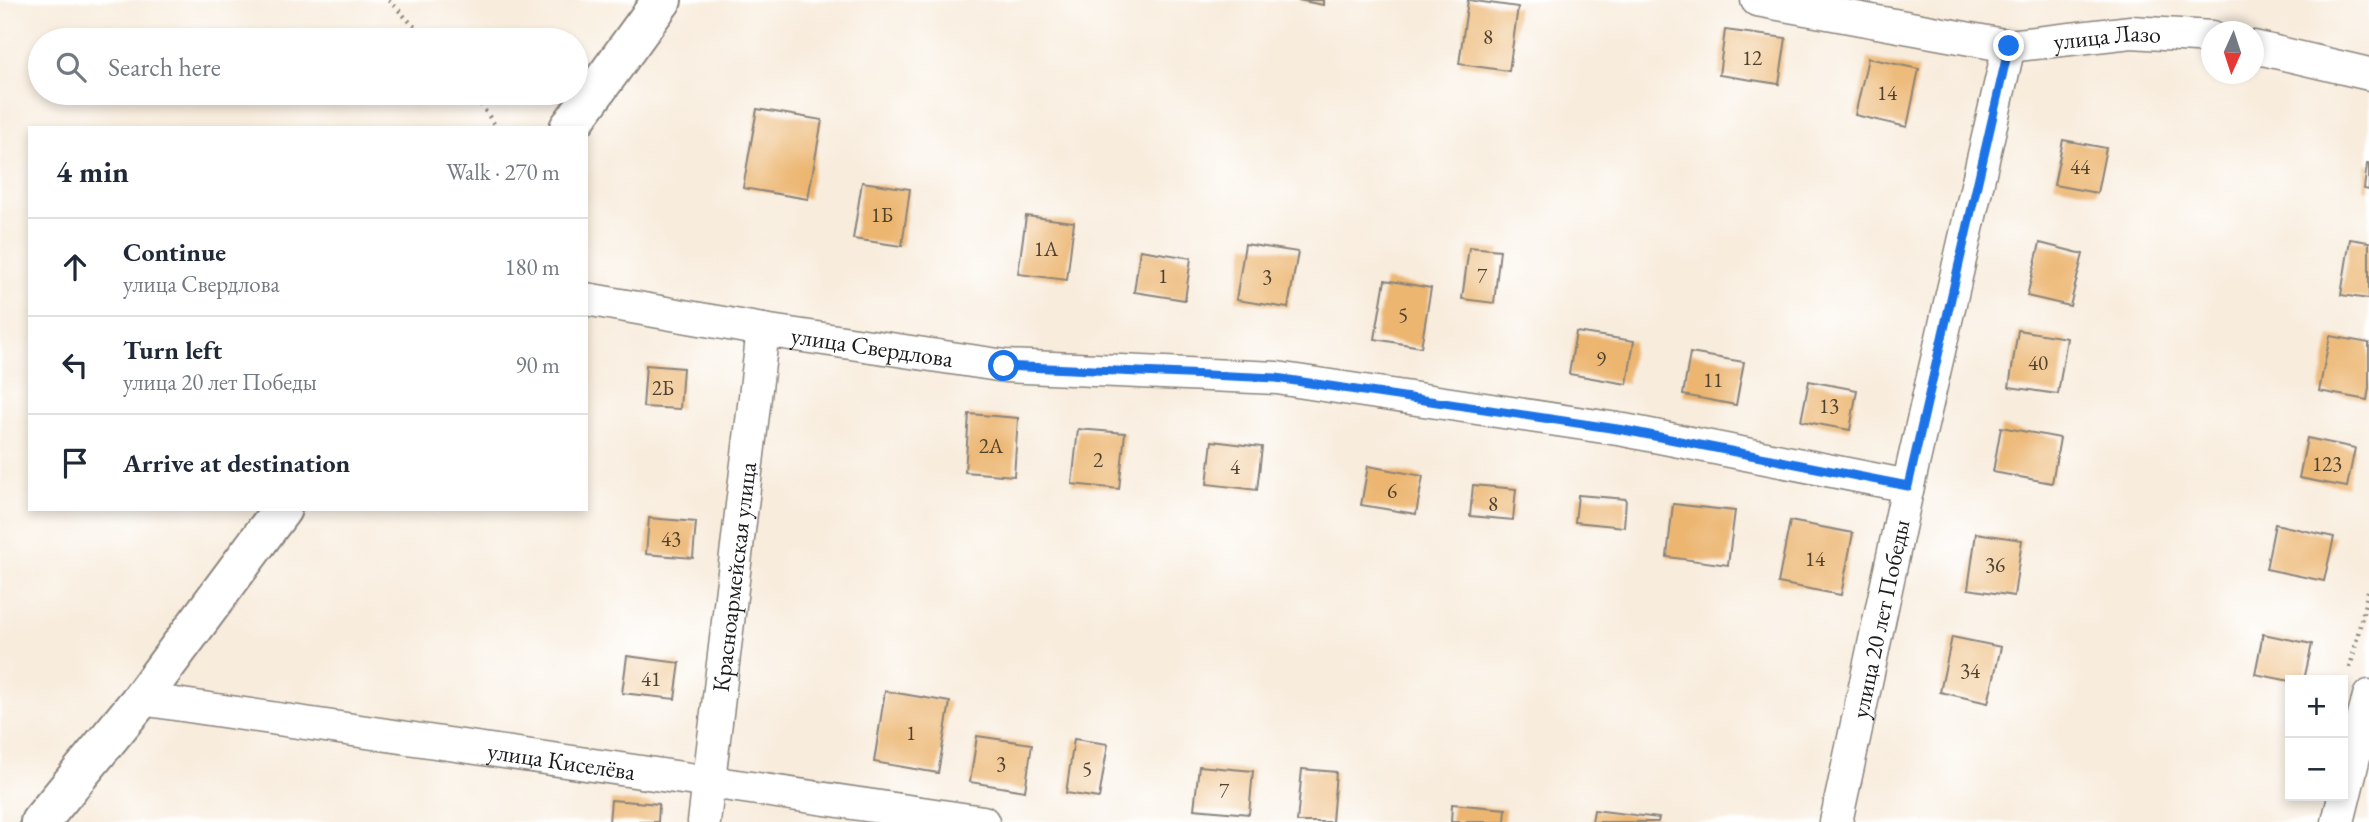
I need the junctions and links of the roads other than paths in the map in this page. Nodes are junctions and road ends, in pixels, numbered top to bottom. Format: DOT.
graph roads {
  1 [pos="662,0"];
  2 [pos="1757,0"];
  3 [pos="2201,36"];
  4 [pos="2009,46"];
  5 [pos="2264,50"];
  6 [pos="2369,74"];
  7 [pos="588,102"];
  8 [pos="586,105"];
  9 [pos="570,126"];
  10 [pos="588,299"];
  11 [pos="763,330"];
  12 [pos="1908,486"];
  13 [pos="281,511"];
  14 [pos="2359,685"];
  15 [pos="141,699"];
  16 [pos="708,783"];
  17 [pos="40,822"];
  18 [pos="704,822"];
  19 [pos="983,822"];
  20 [pos="1836,822"];
  21 [pos="2339,822"];
  1 -- 7 [label="street"];
  2 -- 4 [label="street, улица Лазо"];
  3 -- 4 [label="street, улица Лазо"];
  4 -- 12 [label="street, улица 20 лет Победы"];
  5 -- 6 [label="street"];
  8 -- 9 [label="street"];
  10 -- 11 [label="street, улица Свердлова"];
  11 -- 12 [label="street, улица Свердлова"];
  11 -- 16 [label="street, Красноармейская улица"];
  12 -- 20 [label="street, улица 20 лет Победы"];
  13 -- 15 [label="street"];
  14 -- 21 [label="street"];
  15 -- 16 [label="street, улица Киселёва"];
  15 -- 17 [label="street"];
  16 -- 18 [label="street, Красноармейская улица"];
  16 -- 19 [label="street, улица Киселёва"];
}
